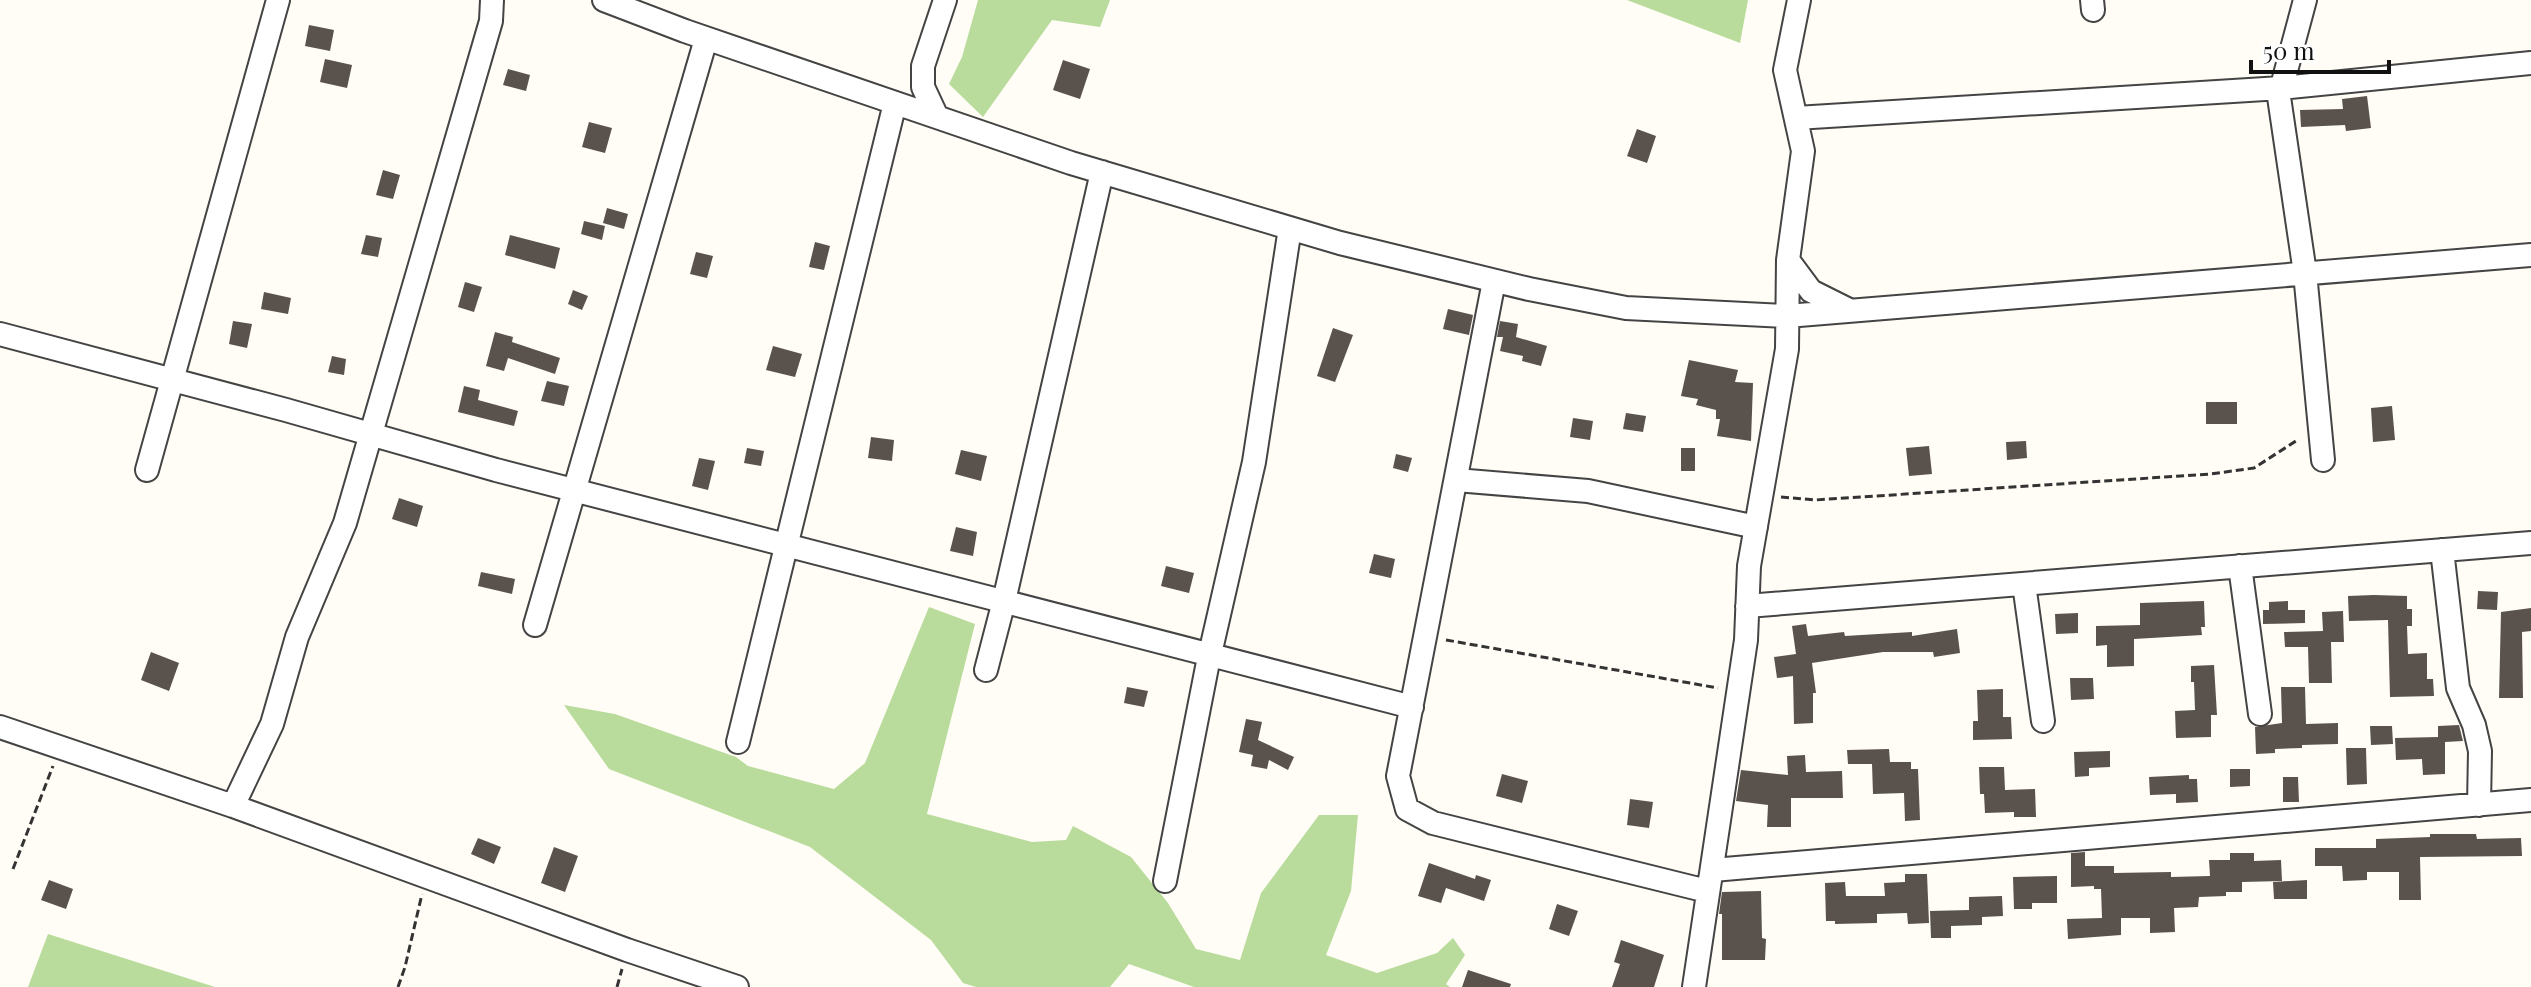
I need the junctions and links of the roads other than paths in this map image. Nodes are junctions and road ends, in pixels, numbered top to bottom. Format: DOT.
graph roads {
  1 [pos="278,0"];
  2 [pos="492,0"];
  3 [pos="604,0"];
  4 [pos="945,0"];
  5 [pos="1799,0"];
  6 [pos="2305,0"];
  7 [pos="706,39"];
  8 [pos="2531,63"];
  9 [pos="2281,88"];
  10 [pos="895,103"];
  11 [pos="937,117"];
  12 [pos="1796,118"];
  13 [pos="1102,172"];
  14 [pos="1290,228"];
  15 [pos="2531,255"];
  16 [pos="1788,260"];
  17 [pos="2305,273"];
  18 [pos="1494,281"];
  19 [pos="1850,311"];
  20 [pos="1787,316"];
  21 [pos="0,334"];
  22 [pos="172,379"];
  23 [pos="371,434"];
  24 [pos="2323,460"];
  25 [pos="147,470"];
  26 [pos="1456,480"];
  27 [pos="574,490"];
  28 [pos="1756,527"];
  29 [pos="2531,543"];
  30 [pos="787,545"];
  31 [pos="2442,550"];
  32 [pos="2240,566"];
  33 [pos="2024,584"];
  34 [pos="1004,601"];
  35 [pos="1747,606"];
  36 [pos="535,625"];
  37 [pos="1210,655"];
  38 [pos="986,670"];
  39 [pos="1412,707"];
  40 [pos="2260,714"];
  41 [pos="2043,721"];
  42 [pos="0,727"];
  43 [pos="738,742"];
  44 [pos="2531,800"];
  45 [pos="2479,805"];
  46 [pos="233,806"];
  47 [pos="1710,880"];
  48 [pos="1165,881"];
  49 [pos="737,987"];
  50 [pos="1694,987"];
  1 -- 22 [label="street"];
  2 -- 23 [label="street"];
  3 -- 7 [label="street"];
  4 -- 11 [label="street"];
  5 -- 12 [label="street"];
  6 -- 9 [label="street"];
  7 -- 10 [label="street"];
  7 -- 27 [label="street"];
  8 -- 9 [label="street"];
  9 -- 12 [label="street"];
  9 -- 17 [label="street"];
  10 -- 11 [label="street"];
  10 -- 30 [label="street"];
  11 -- 13 [label="street"];
  12 -- 16 [label="street"];
  13 -- 14 [label="street"];
  13 -- 34 [label="street"];
  14 -- 18 [label="street"];
  14 -- 37 [label="street"];
  15 -- 17 [label="street"];
  16 -- 19 [label="street"];
  16 -- 20 [label="street"];
  17 -- 19 [label="street"];
  17 -- 24 [label="street"];
  18 -- 20 [label="street"];
  18 -- 26 [label="street"];
  19 -- 20 [label="street"];
  20 -- 28 [label="street"];
  21 -- 22 [label="street"];
  22 -- 23 [label="street"];
  22 -- 25 [label="street"];
  23 -- 27 [label="street"];
  23 -- 46 [label="street"];
  26 -- 28 [label="street"];
  26 -- 39 [label="street"];
  27 -- 30 [label="street"];
  27 -- 36 [label="street"];
  28 -- 35 [label="street"];
  29 -- 31 [label="street"];
  30 -- 34 [label="street"];
  30 -- 43 [label="street"];
  31 -- 32 [label="street"];
  31 -- 45 [label="street"];
  32 -- 33 [label="street"];
  32 -- 40 [label="street"];
  33 -- 35 [label="street"];
  33 -- 41 [label="street"];
  34 -- 37 [label="street"];
  34 -- 38 [label="street"];
  35 -- 47 [label="street"];
  37 -- 39 [label="street"];
  37 -- 48 [label="street"];
  39 -- 47 [label="street"];
  42 -- 46 [label="street"];
  44 -- 45 [label="street"];
  45 -- 47 [label="street"];
  46 -- 49 [label="street"];
  47 -- 50 [label="street"];
}
